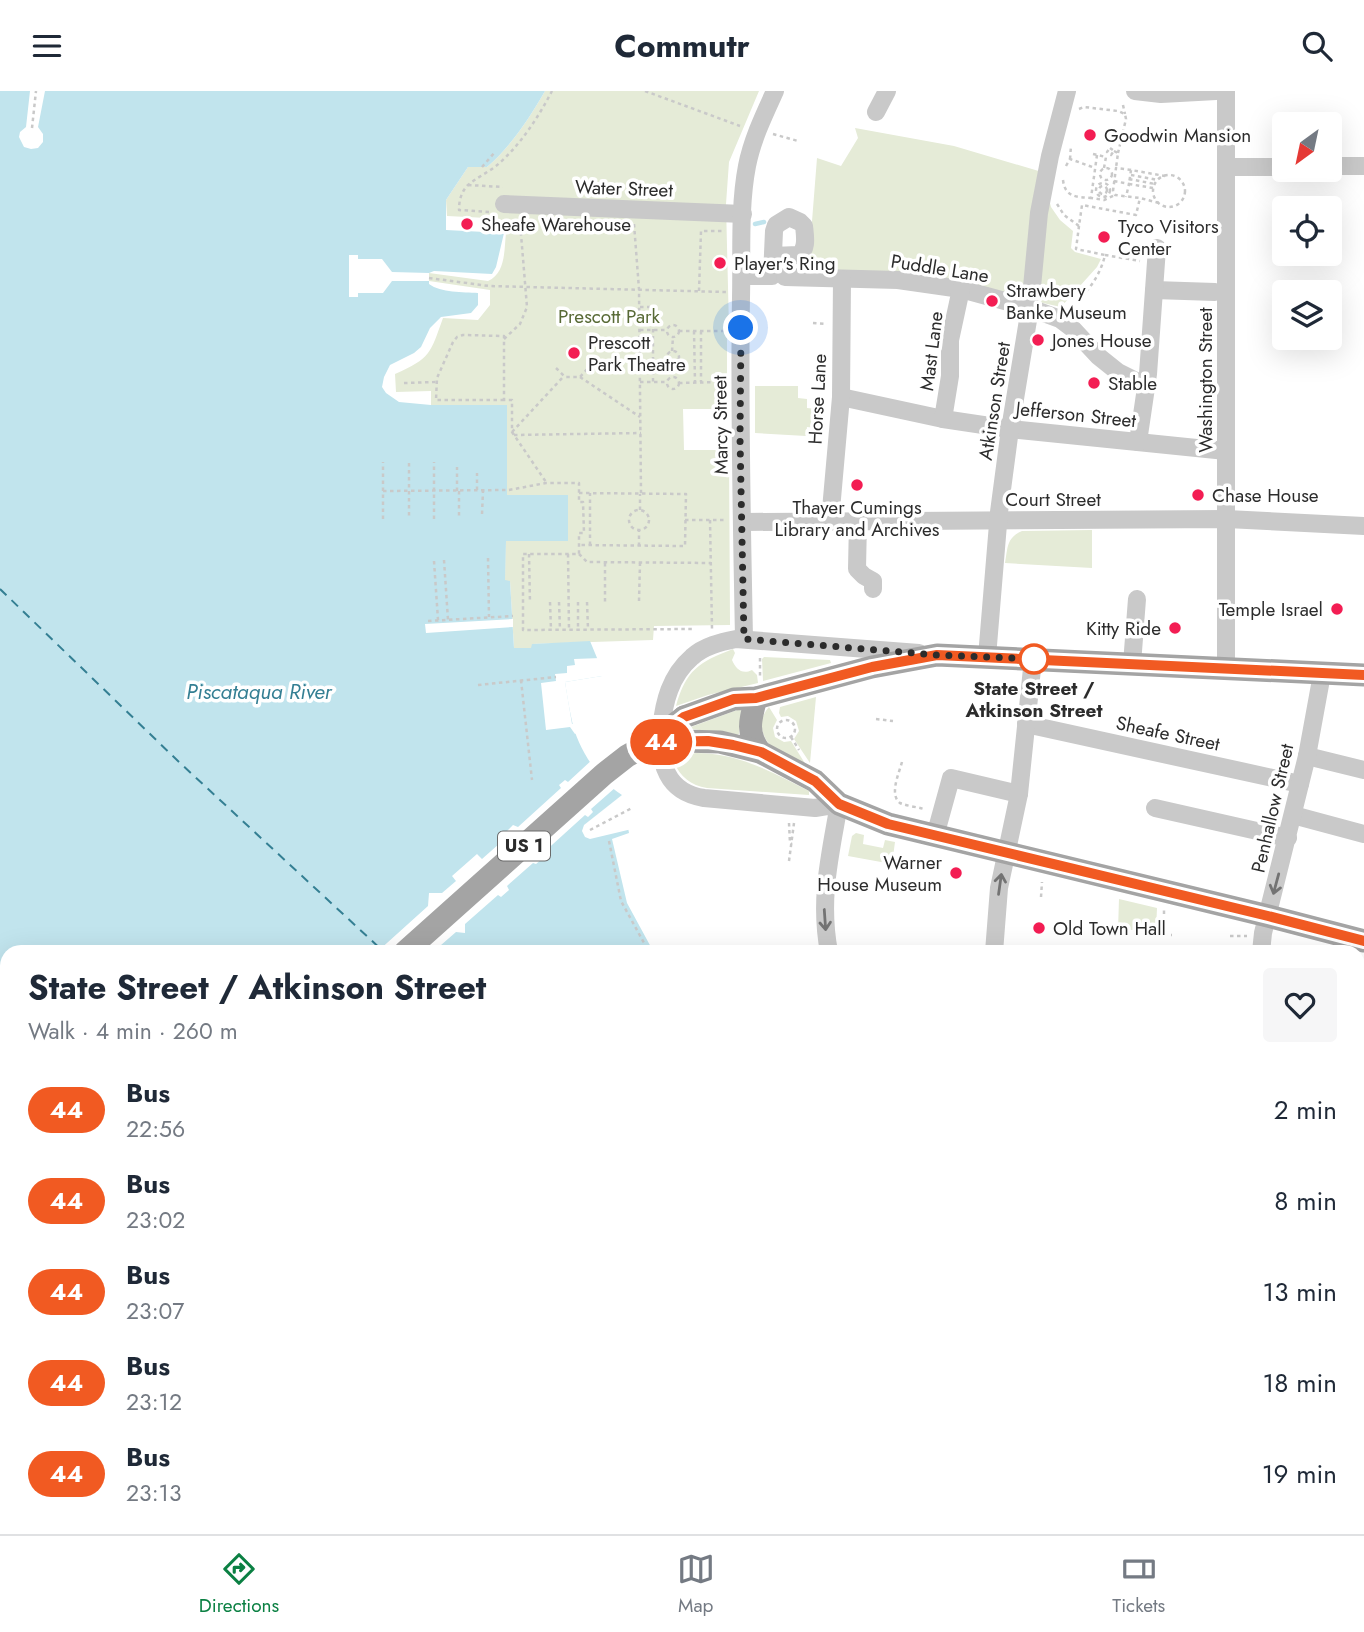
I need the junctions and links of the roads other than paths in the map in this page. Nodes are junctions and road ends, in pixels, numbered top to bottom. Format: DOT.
graph roads {
  1 [pos="775,91"];
  2 [pos="887,91"];
  3 [pos="1066,91"];
  4 [pos="1135,91"];
  5 [pos="1216,91"];
  6 [pos="1226,91"];
  7 [pos="876,112"];
  8 [pos="1342,166"];
  9 [pos="1364,166"];
  10 [pos="1227,167"];
  11 [pos="1272,167"];
  12 [pos="511,204"];
  13 [pos="743,223"];
  14 [pos="773,255"];
  15 [pos="1156,256"];
  16 [pos="742,276"];
  17 [pos="785,277"];
  18 [pos="842,279"];
  19 [pos="961,289"];
  20 [pos="1154,290"];
  21 [pos="1215,292"];
  22 [pos="1030,308"];
  23 [pos="1146,386"];
  24 [pos="841,397"];
  25 [pos="943,419"];
  26 [pos="1010,429"];
  27 [pos="1138,442"];
  28 [pos="1226,450"];
  29 [pos="1227,519"];
  30 [pos="737,521"];
  31 [pos="830,521"];
  32 [pos="858,521"];
  33 [pos="998,521"];
  34 [pos="1364,527"];
  35 [pos="873,589"];
  36 [pos="1137,599"];
  37 [pos="744,639"];
  38 [pos="937,655"];
  39 [pos="987,657"];
  40 [pos="1033,659"];
  41 [pos="1132,664"];
  42 [pos="1226,669"];
  43 [pos="1322,674"];
  44 [pos="1364,675"];
  45 [pos="758,688"];
  46 [pos="1026,724"];
  47 [pos="657,752"];
  48 [pos="761,752"];
  49 [pos="1307,757"];
  50 [pos="1364,770"];
  51 [pos="1300,784"];
  52 [pos="1019,794"];
  53 [pos="839,804"];
  54 [pos="1154,808"];
  55 [pos="1293,815"];
  56 [pos="1364,834"];
  57 [pos="935,835"];
  58 [pos="1288,838"];
  59 [pos="1007,853"];
  60 [pos="1268,916"];
  61 [pos="1364,941"];
  62 [pos="413,945"];
  63 [pos="828,945"];
  64 [pos="995,945"];
  65 [pos="1262,945"];
  1 -- 13 [label="street, Marcy Street"];
  2 -- 7 [label="street"];
  3 -- 22 [label="street, Atkinson Street"];
  4 -- 5 [label="street"];
  6 -- 10 [label="street, Washington Street"];
  8 -- 9 [label="street"];
  10 -- 11 [label="street"];
  10 -- 28 [label="street, Washington Street"];
  12 -- 13 [label="street, Water Street"];
  13 -- 16 [label="street, Marcy Street"];
  14 -- 16 [label="street"];
  15 -- 20 [label="street"];
  16 -- 30 [label="street, Marcy Street"];
  17 -- 18 [label="street, Puddle Lane"];
  18 -- 19 [label="street, Puddle Lane"];
  18 -- 24 [label="street, Horse Lane"];
  19 -- 22 [label="street, Puddle Lane"];
  19 -- 25 [label="street, Mast Lane"];
  20 -- 21 [label="street"];
  20 -- 23 [label="street"];
  22 -- 23 [label="street, Puddle Lane"];
  22 -- 26 [label="street, Atkinson Street"];
  23 -- 27 [label="street"];
  24 -- 25 [label="street, Jefferson Street"];
  24 -- 31 [label="street, Horse Lane"];
  25 -- 26 [label="street, Jefferson Street"];
  26 -- 27 [label="street, Jefferson Street"];
  26 -- 33 [label="street, Atkinson Street"];
  27 -- 28 [label="street, Jefferson Street"];
  28 -- 29 [label="street, Washington Street"];
  29 -- 33 [label="street, Court Street"];
  29 -- 34 [label="street, Court Street"];
  29 -- 42 [label="street, Washington Street"];
  30 -- 31 [label="street, Court Street"];
  30 -- 37 [label="street, Marcy Street"];
  31 -- 32 [label="street, Court Street"];
  32 -- 33 [label="street, Court Street"];
  32 -- 35 [label="street"];
  33 -- 39 [label="street, Atkinson Street"];
  36 -- 41 [label="street"];
  37 -- 38 [label="street"];
  37 -- 47 [label="street"];
  38 -- 39 [label="main road, US 1"];
  38 -- 45 [label="main road, US 1"];
  39 -- 40 [label="main road, US 1"];
  40 -- 41 [label="main road, US 1"];
  40 -- 46 [label="street"];
  41 -- 42 [label="main road, US 1"];
  42 -- 43 [label="main road, US 1"];
  43 -- 44 [label="main road, US 1"];
  43 -- 49 [label="street, Penhallow Street"];
  45 -- 47 [label="main road, US 1, bridge"];
  45 -- 48 [label="main road"];
  46 -- 51 [label="street, Sheafe Street"];
  46 -- 52 [label="street"];
  47 -- 48 [label="main road, US 1"];
  47 -- 53 [label="street"];
  47 -- 62 [label="main road, US 1"];
  48 -- 53 [label="main road, US 1"];
  49 -- 50 [label="street"];
  49 -- 51 [label="street, Penhallow Street"];
  51 -- 55 [label="street, Penhallow Street"];
  52 -- 57 [label="street"];
  52 -- 59 [label="street"];
  53 -- 57 [label="main road, US 1"];
  53 -- 63 [label="street, one-way"];
  54 -- 58 [label="street"];
  55 -- 56 [label="street"];
  55 -- 58 [label="street, Penhallow Street"];
  57 -- 59 [label="main road, US 1"];
  58 -- 60 [label="street, Penhallow Street, one-way"];
  59 -- 60 [label="main road, US 1"];
  64 -- 59 [label="street, one-way"];
  60 -- 61 [label="main road, US 1"];
  60 -- 65 [label="street, Penhallow Street"];
}
